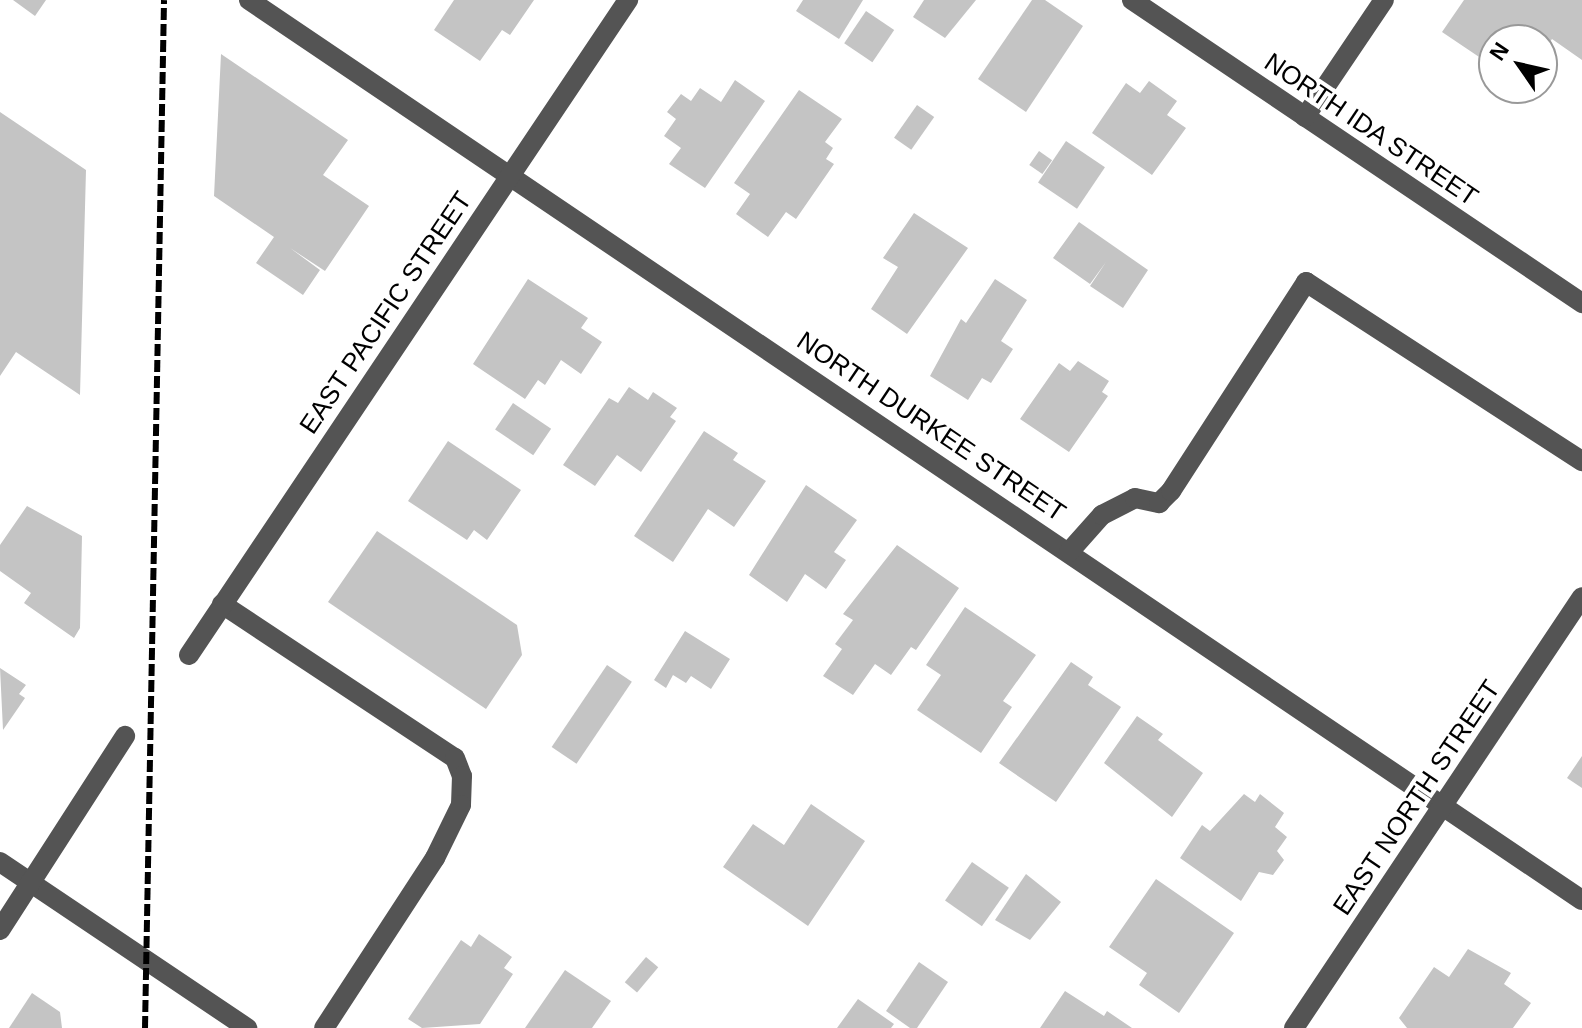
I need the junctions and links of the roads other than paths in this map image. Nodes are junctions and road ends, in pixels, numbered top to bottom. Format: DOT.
graph roads {
  1 [pos="249,0"];
  2 [pos="628,0"];
  3 [pos="1132,0"];
  4 [pos="1384,0"];
  5 [pos="1305,117"];
  6 [pos="510,176"];
  7 [pos="1582,303"];
  8 [pos="1582,461"];
  9 [pos="1069,552"];
  10 [pos="1582,597"];
  11 [pos="222,604"];
  12 [pos="189,655"];
  13 [pos="125,736"];
  14 [pos="1445,804"];
  15 [pos="0,862"];
  16 [pos="31,882"];
  17 [pos="1582,900"];
  18 [pos="0,930"];
  19 [pos="247,1028"];
  20 [pos="324,1028"];
  21 [pos="1294,1028"];
  1 -- 6 [label="street, NORTH DURKEE STREET"];
  2 -- 6 [label="street, EAST PACIFIC STREET"];
  3 -- 5 [label="street, NORTH IDA STREET"];
  4 -- 5 [label="street"];
  5 -- 7 [label="street, NORTH IDA STREET"];
  6 -- 9 [label="street, NORTH DURKEE STREET"];
  6 -- 11 [label="street, EAST PACIFIC STREET"];
  8 -- 9 [label="street"];
  9 -- 14 [label="street, NORTH DURKEE STREET"];
  10 -- 14 [label="street, EAST NORTH STREET"];
  11 -- 12 [label="street, EAST PACIFIC STREET"];
  11 -- 20 [label="street"];
  13 -- 16 [label="street"];
  14 -- 17 [label="street, NORTH DURKEE STREET"];
  14 -- 21 [label="street, EAST NORTH STREET"];
  15 -- 16 [label="street"];
  16 -- 18 [label="street"];
  16 -- 19 [label="street"];
}
